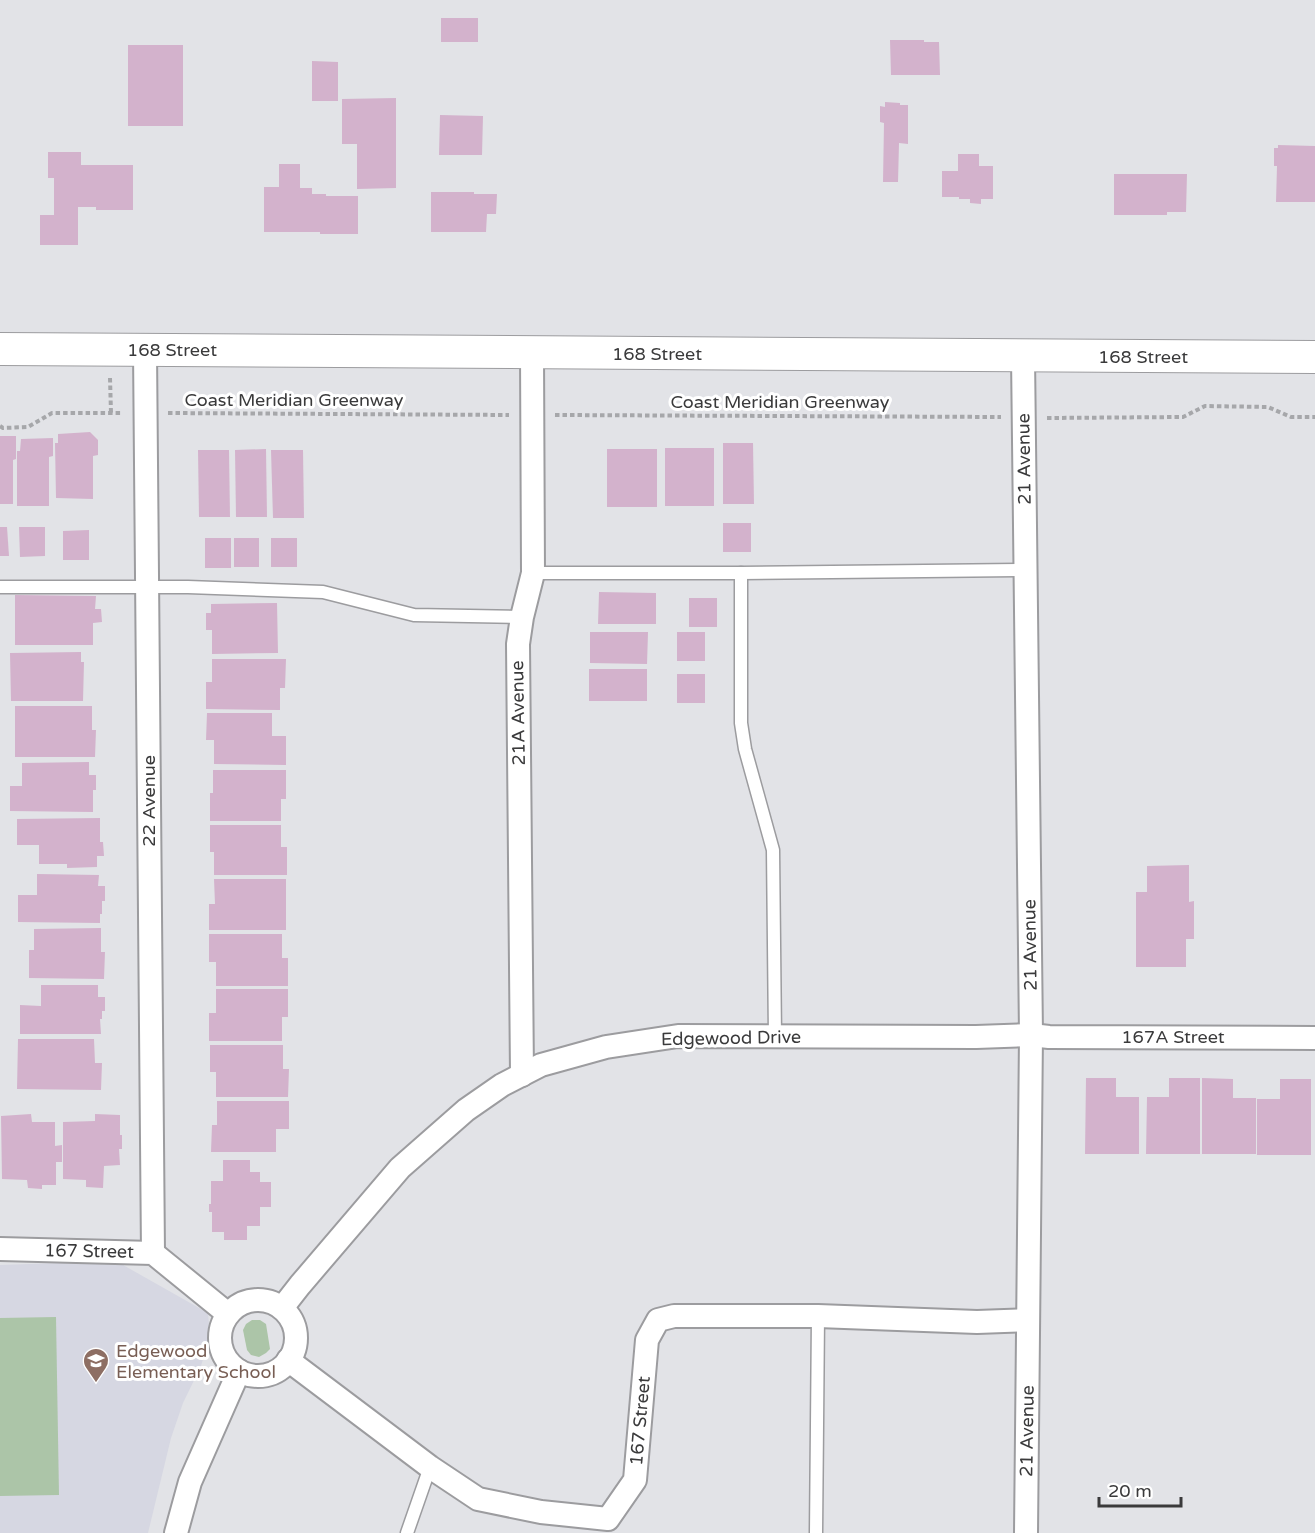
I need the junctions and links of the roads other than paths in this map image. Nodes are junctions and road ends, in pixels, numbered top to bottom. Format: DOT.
graph roads {
  1 [pos="0,350"];
  2 [pos="145,350"];
  3 [pos="532,353"];
  4 [pos="1023,356"];
  5 [pos="1315,357"];
  6 [pos="1026,570"];
  7 [pos="533,573"];
  8 [pos="741,573"];
  9 [pos="0,587"];
  10 [pos="147,588"];
  11 [pos="522,616"];
  12 [pos="1031,1035"];
  13 [pos="775,1037"];
  14 [pos="1315,1038"];
  15 [pos="522,1075"];
  16 [pos="0,1249"];
  17 [pos="153,1253"];
  18 [pos="282,1308"];
  19 [pos="228,1314"];
  20 [pos="818,1316"];
  21 [pos="1028,1320"];
  22 [pos="288,1360"];
  23 [pos="239,1371"];
  24 [pos="430,1467"];
  25 [pos="608,1526"];
  26 [pos="176,1533"];
  27 [pos="407,1533"];
  28 [pos="816,1533"];
  29 [pos="1026,1533"];
  1 -- 2 [label="main road, 168 Street"];
  2 -- 3 [label="main road, 168 Street"];
  2 -- 10 [label="street, 22 Avenue"];
  3 -- 4 [label="main road, 168 Street"];
  3 -- 7 [label="street, 21A Avenue"];
  4 -- 5 [label="main road, 168 Street"];
  4 -- 6 [label="street, 21 Avenue"];
  6 -- 8 [label="lane"];
  6 -- 12 [label="street, 21 Avenue"];
  7 -- 8 [label="lane"];
  7 -- 11 [label="street, 21A Avenue"];
  8 -- 13 [label="lane"];
  9 -- 10 [label="lane"];
  10 -- 11 [label="lane"];
  10 -- 17 [label="street, 22 Avenue"];
  11 -- 15 [label="street, 21A Avenue"];
  12 -- 13 [label="street, Edgewood Drive"];
  12 -- 14 [label="street, 167A Street"];
  12 -- 21 [label="street, 21 Avenue"];
  13 -- 15 [label="street, Edgewood Drive"];
  15 -- 18 [label="street, Edgewood Drive"];
  16 -- 17 [label="street, 167 Street"];
  17 -- 19 [label="street, 167 Street"];
  18 -- 19 [label="street"];
  18 -- 22 [label="street"];
  19 -- 23 [label="street"];
  20 -- 21 [label="street, 167 Street"];
  20 -- 25 [label="street, 167 Street"];
  20 -- 28 [label="lane"];
  21 -- 29 [label="street, 21 Avenue"];
  22 -- 23 [label="street"];
  22 -- 24 [label="street, 167 Street"];
  23 -- 26 [label="street"];
  24 -- 25 [label="street, 167 Street"];
  24 -- 27 [label="lane"];
}
